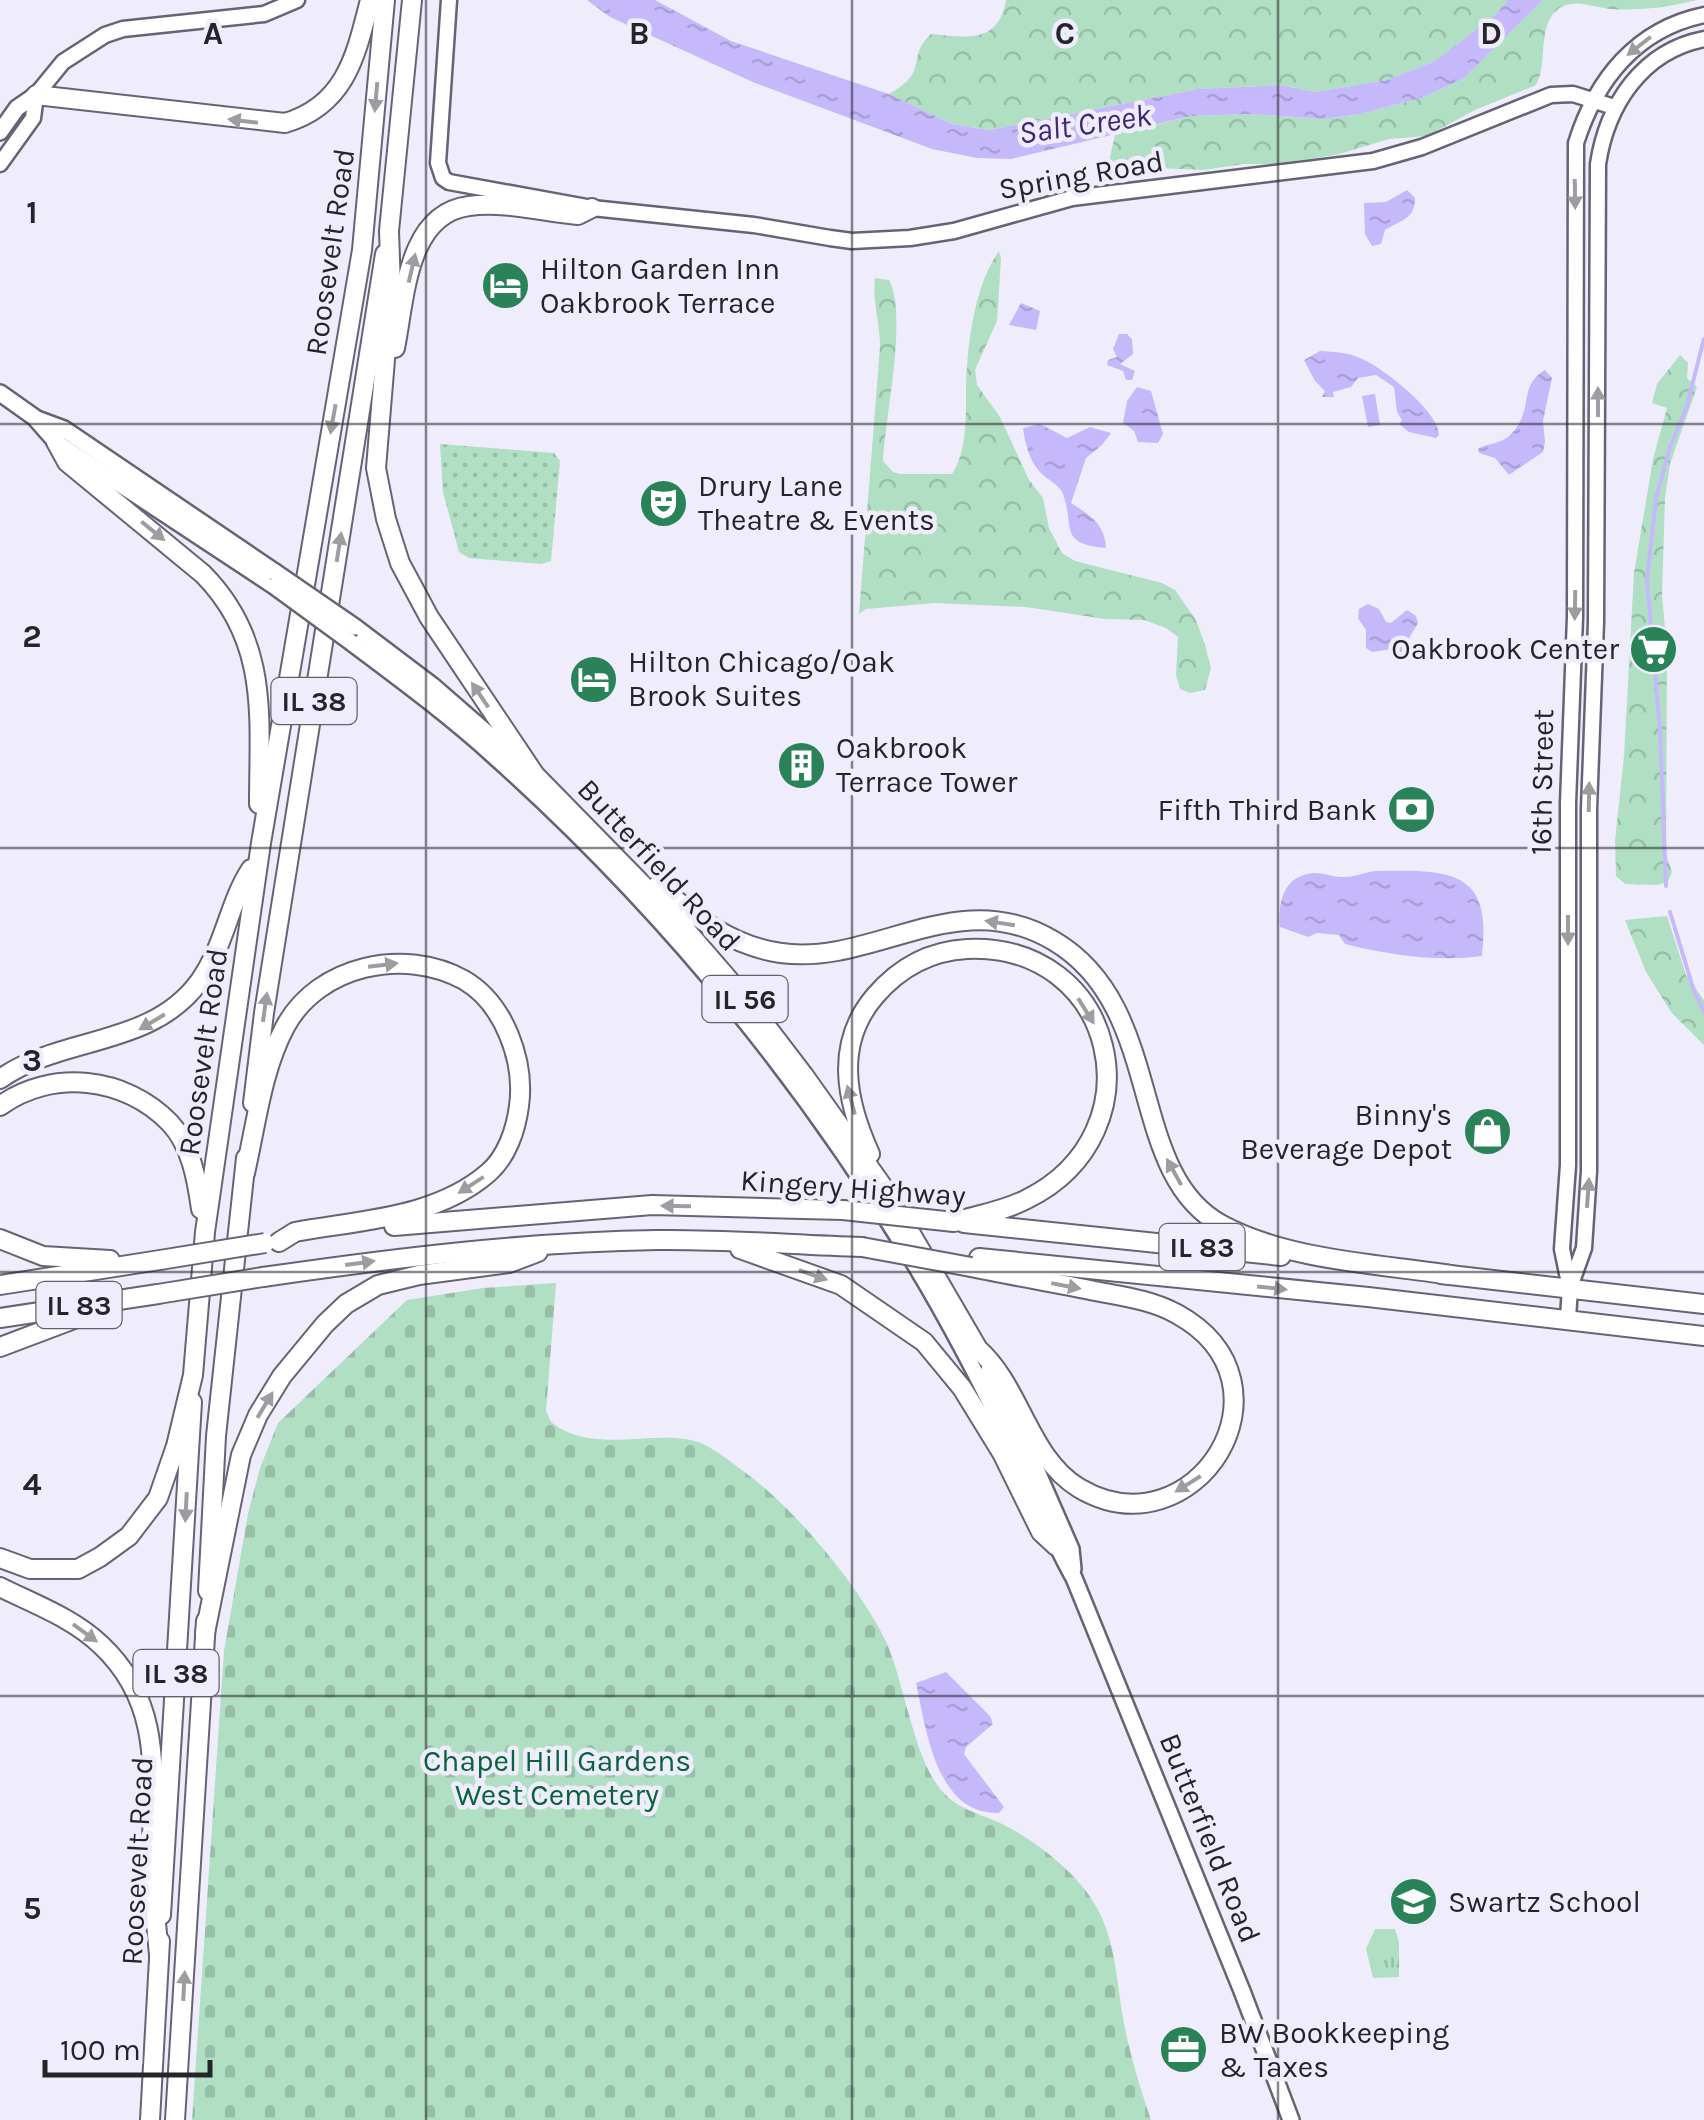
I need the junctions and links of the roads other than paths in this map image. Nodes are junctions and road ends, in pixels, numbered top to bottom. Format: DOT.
graph roads {
  1 [pos="297,0"];
  2 [pos="370,0"];
  3 [pos="386,0"];
  4 [pos="412,0"];
  5 [pos="450,0"];
  6 [pos="1704,15"];
  7 [pos="1704,39"];
  8 [pos="36,95"];
  9 [pos="1592,99"];
  10 [pos="1614,108"];
  11 [pos="0,132"];
  12 [pos="0,164"];
  13 [pos="592,208"];
  14 [pos="389,231"];
  15 [pos="0,393"];
  16 [pos="34,417"];
  17 [pos="378,432"];
  18 [pos="56,442"];
  19 [pos="274,579"];
  20 [pos="353,634"];
  21 [pos="535,775"];
  22 [pos="585,822"];
  23 [pos="260,849"];
  24 [pos="0,1079"];
  25 [pos="0,1106"];
  26 [pos="244,1173"];
  27 [pos="886,1191"];
  28 [pos="954,1222"];
  29 [pos="205,1232"];
  30 [pos="0,1238"];
  31 [pos="272,1242"];
  32 [pos="720,1242"];
  33 [pos="560,1244"];
  34 [pos="968,1262"];
  35 [pos="135,1263"];
  36 [pos="1451,1275"];
  37 [pos="0,1285"];
  38 [pos="1570,1288"];
  39 [pos="136,1296"];
  40 [pos="1704,1304"];
  41 [pos="0,1318"];
  42 [pos="1568,1318"];
  43 [pos="1704,1336"];
  44 [pos="0,1347"];
  45 [pos="978,1348"];
  46 [pos="194,1374"];
  47 [pos="1056,1546"];
  48 [pos="0,1558"];
  49 [pos="1074,1578"];
  50 [pos="0,1587"];
  51 [pos="206,1633"];
  52 [pos="159,1955"];
  53 [pos="150,2120"];
  54 [pos="175,2120"];
  55 [pos="1290,2120"];
  1 -- 8 [label="street"];
  2 -- 8 [label="main road, one-way"];
  3 -- 23 [label="main road, Roosevelt Road / IL 38, one-way"];
  4 -- 14 [label="main road, Roosevelt Road / IL 38"];
  5 -- 13 [label="street, Spring Road"];
  6 -- 9 [label="street, one-way"];
  7 -- 10 [label="street"];
  8 -- 11 [label="main road"];
  8 -- 12 [label="street"];
  9 -- 10 [label="street, Spring Road"];
  9 -- 13 [label="street, Spring Road"];
  9 -- 38 [label="street, 16th Street, one-way"];
  38 -- 10 [label="street, 16th Street, one-way"];
  17 -- 13 [label="main road, one-way"];
  14 -- 17 [label="main road"];
  26 -- 14 [label="main road, Roosevelt Road / IL 38, one-way"];
  15 -- 16 [label="main road, Butterfield Road / IL 56"];
  16 -- 18 [label="main road, Butterfield Road / IL 56"];
  16 -- 19 [label="main road, Butterfield Road / IL 56"];
  21 -- 17 [label="main road, one-way"];
  18 -- 19 [label="main road, Butterfield Road / IL 56"];
  18 -- 23 [label="main road, one-way"];
  19 -- 20 [label="main road, Butterfield Road / IL 56, bridge"];
  20 -- 21 [label="main road, Butterfield Road / IL 56"];
  20 -- 47 [label="main road, Butterfield Road / IL 56"];
  21 -- 22 [label="main road, Butterfield Road / IL 56"];
  22 -- 27 [label="main road, Butterfield Road / IL 56"];
  36 -- 22 [label="main road, one-way"];
  23 -- 24 [label="main road, one-way"];
  23 -- 29 [label="main road, Roosevelt Road / IL 38"];
  25 -- 29 [label="main road"];
  26 -- 31 [label="main road, one-way"];
  26 -- 51 [label="main road, Roosevelt Road / IL 38"];
  27 -- 28 [label="main road, one-way"];
  27 -- 45 [label="main road, Butterfield Road / IL 56"];
  28 -- 31 [label="main road, Kingery Highway / IL 83, one-way, bridge"];
  28 -- 36 [label="main road, Kingery Highway / IL 83"];
  29 -- 46 [label="main road, Roosevelt Road / IL 38"];
  30 -- 35 [label="main road"];
  31 -- 35 [label="main road, Kingery Highway / IL 83, bridge"];
  32 -- 33 [label="main road, Kingery Highway / IL 83"];
  32 -- 34 [label="main road, Kingery Highway / IL 83, bridge"];
  32 -- 47 [label="main road, one-way"];
  39 -- 33 [label="main road, Kingery Highway / IL 83, one-way, bridge"];
  51 -- 33 [label="main road, one-way"];
  34 -- 42 [label="main road, Kingery Highway / IL 83, one-way"];
  34 -- 45 [label="main road, one-way"];
  35 -- 37 [label="main road, Kingery Highway / IL 83"];
  36 -- 38 [label="main road, Kingery Highway / IL 83"];
  38 -- 40 [label="main road, Kingery Highway / IL 83"];
  38 -- 42 [label="street, 16th Street"];
  39 -- 41 [label="main road, Kingery Highway / IL 83"];
  39 -- 44 [label="main road"];
  42 -- 43 [label="main road, Kingery Highway / IL 83"];
  45 -- 49 [label="main road, Butterfield Road / IL 56"];
  46 -- 48 [label="main road"];
  46 -- 52 [label="main road, Roosevelt Road / IL 38, one-way"];
  47 -- 49 [label="main road, Butterfield Road / IL 56"];
  49 -- 55 [label="main road, Butterfield Road / IL 56"];
  50 -- 52 [label="main road, one-way"];
  54 -- 51 [label="main road, Roosevelt Road / IL 38, one-way"];
  52 -- 53 [label="main road, Roosevelt Road / IL 38"];
}
